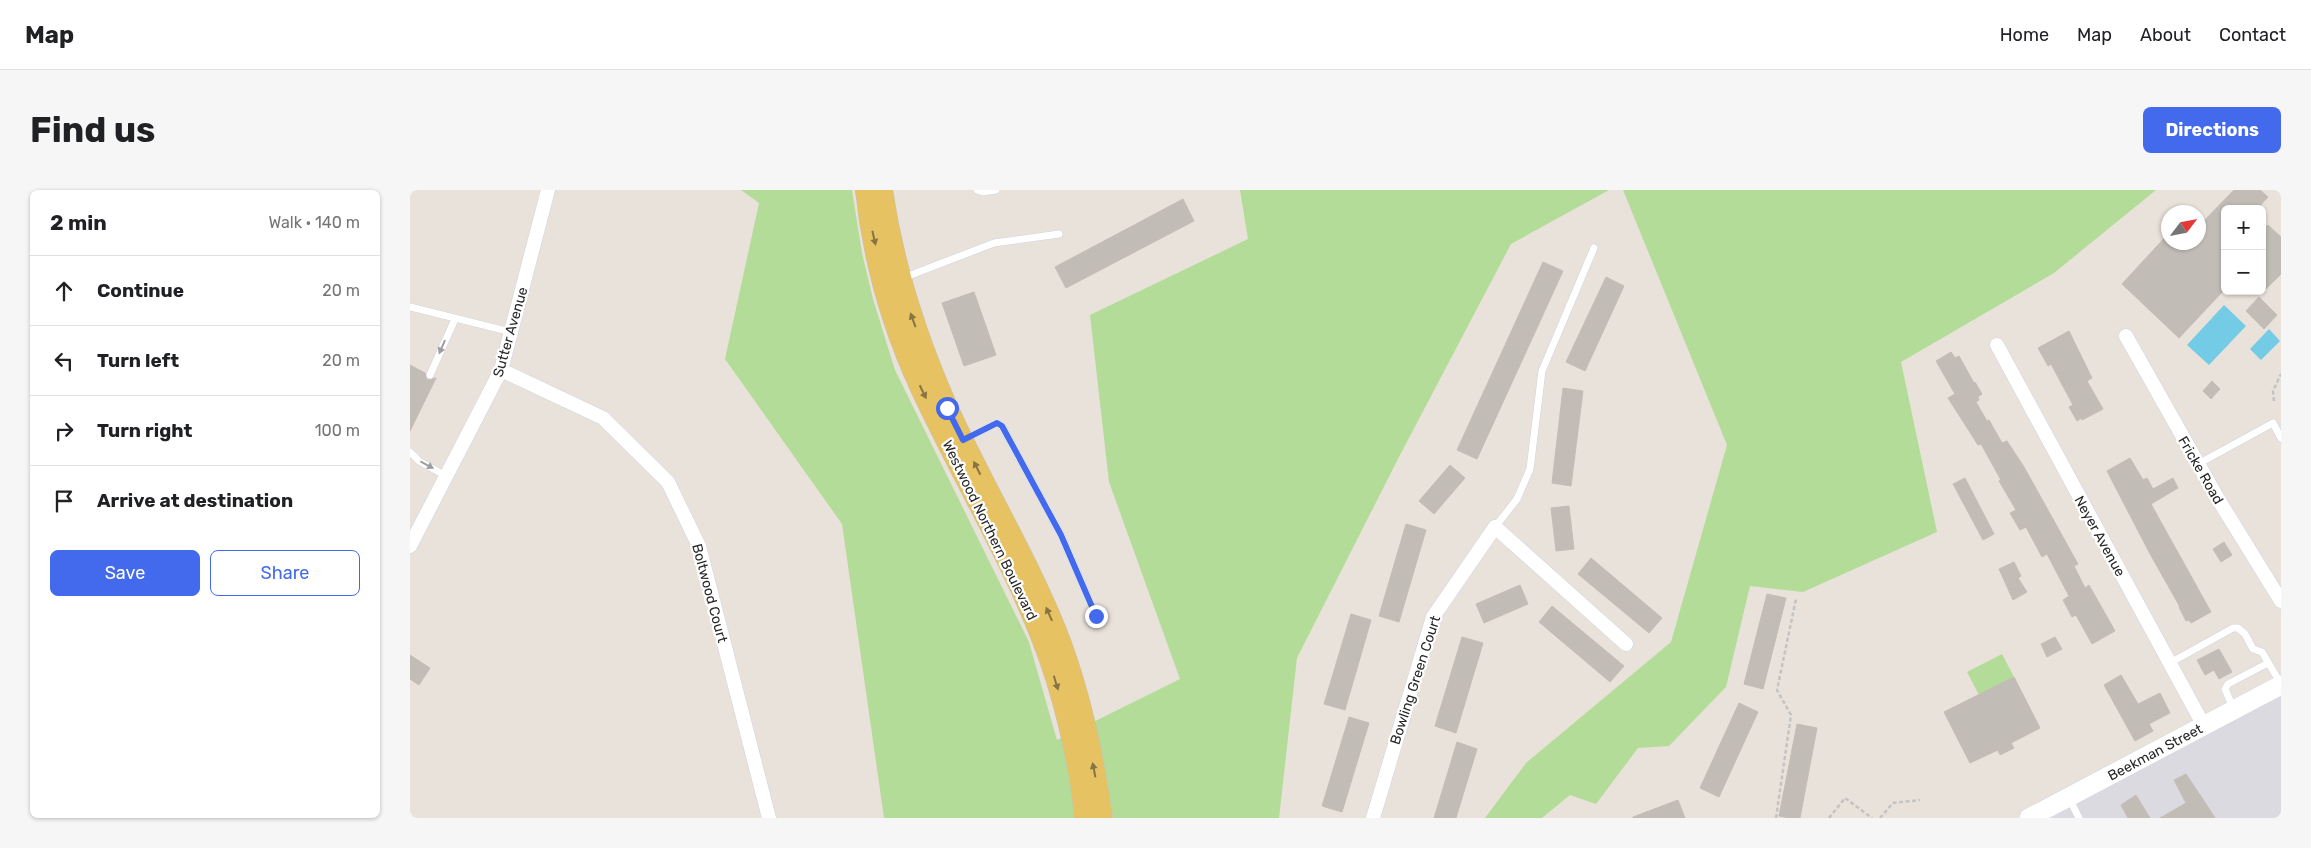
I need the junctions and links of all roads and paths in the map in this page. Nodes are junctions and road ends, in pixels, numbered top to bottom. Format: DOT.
graph roads {
  1 [pos="548,190"];
  2 [pos="866,190"];
  3 [pos="882,190"];
  4 [pos="977,190"];
  5 [pos="996,190"];
  6 [pos="1059,234"];
  7 [pos="1594,248"];
  8 [pos="892,282"];
  9 [pos="410,307"];
  10 [pos="455,319"];
  11 [pos="511,332"];
  12 [pos="2126,336"];
  13 [pos="1996,345"];
  14 [pos="501,370"];
  15 [pos="2281,374"];
  16 [pos="430,375"];
  17 [pos="2274,401"];
  18 [pos="2281,438"];
  19 [pos="956,443"];
  20 [pos="410,452"];
  21 [pos="2198,464"];
  22 [pos="446,476"];
  23 [pos="1496,527"];
  24 [pos="410,546"];
  25 [pos="2279,592"];
  26 [pos="1796,599"];
  27 [pos="1096,616"];
  28 [pos="1626,644"];
  29 [pos="2170,662"];
  30 [pos="2268,663"];
  31 [pos="2281,685"];
  32 [pos="2234,710"];
  33 [pos="2204,726"];
  34 [pos="2069,797"];
  35 [pos="1920,800"];
  36 [pos="769,818"];
  37 [pos="1085,818"];
  38 [pos="1102,818"];
  39 [pos="1372,818"];
  40 [pos="1776,818"];
  41 [pos="1829,818"];
  42 [pos="1872,818"];
  43 [pos="1880,818"];
  44 [pos="2029,818"];
  45 [pos="2079,818"];
  1 -- 11 [label="street, Sutter Avenue"];
  2 -- 8 [label="main road, Westwood Northern Boulevard, one-way"];
  3 -- 8 [label="main road, Westwood Northern Boulevard"];
  4 -- 5 [label="lane"];
  6 -- 8 [label="lane"];
  7 -- 23 [label="lane"];
  8 -- 19 [label="main road, Westwood Northern Boulevard"];
  9 -- 10 [label="lane"];
  10 -- 11 [label="lane"];
  10 -- 16 [label="lane, one-way"];
  11 -- 14 [label="street, Sutter Avenue"];
  12 -- 21 [label="street, Fricke Road"];
  13 -- 29 [label="street, Neyer Avenue"];
  14 -- 22 [label="street, Sutter Avenue"];
  14 -- 36 [label="street, Boltwood Court"];
  15 -- 17 [label="path"];
  18 -- 21 [label="lane"];
  19 -- 27 [label="lane"];
  19 -- 37 [label="main road, Westwood Northern Boulevard, one-way"];
  38 -- 19 [label="main road, Westwood Northern Boulevard, one-way"];
  20 -- 22 [label="lane, one-way"];
  21 -- 25 [label="street, Fricke Road"];
  22 -- 24 [label="street, Sutter Avenue"];
  23 -- 28 [label="street"];
  23 -- 39 [label="street, Bowling Green Court"];
  26 -- 40 [label="path"];
  29 -- 30 [label="lane"];
  29 -- 33 [label="street, Neyer Avenue"];
  30 -- 31 [label="lane"];
  30 -- 32 [label="lane"];
  31 -- 32 [label="main road, Beekman Street"];
  32 -- 33 [label="main road, Beekman Street"];
  33 -- 34 [label="main road, Beekman Street"];
  34 -- 44 [label="main road, Beekman Street"];
  34 -- 45 [label="lane"];
  35 -- 43 [label="path"];
  41 -- 42 [label="path"];
}
